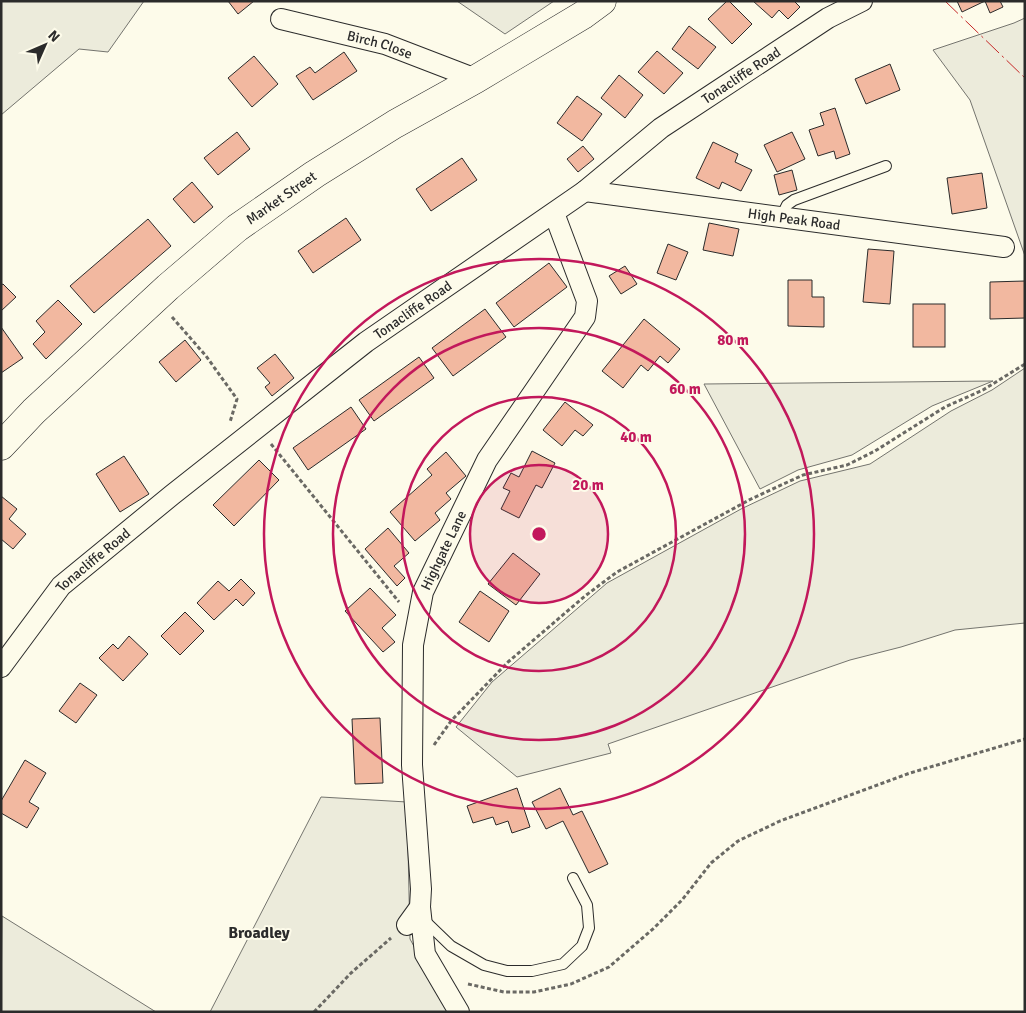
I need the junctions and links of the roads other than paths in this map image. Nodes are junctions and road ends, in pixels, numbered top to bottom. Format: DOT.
graph roads {
  1 [pos="602,1"];
  2 [pos="862,1"];
  3 [pos="281,19"];
  4 [pos="476,79"];
  5 [pos="886,166"];
  6 [pos="585,191"];
  7 [pos="554,213"];
  8 [pos="781,217"];
  9 [pos="1004,247"];
  10 [pos="1,446"];
  11 [pos="1,667"];
  12 [pos="573,878"];
  13 [pos="416,916"];
  14 [pos="459,1012"];
  1 -- 4 [label="main road, Market Street"];
  2 -- 6 [label="street, Tonacliffe Road"];
  3 -- 4 [label="street, Birch Close"];
  4 -- 10 [label="main road, Market Street"];
  5 -- 8 [label="lane"];
  6 -- 7 [label="street, Tonacliffe Road"];
  6 -- 8 [label="street, High Peak Road"];
  7 -- 11 [label="street, Tonacliffe Road"];
  7 -- 13 [label="street, Highgate Lane"];
  8 -- 9 [label="street, High Peak Road"];
  12 -- 13 [label="lane"];
  13 -- 14 [label="street, Highgate Lane"];
}
